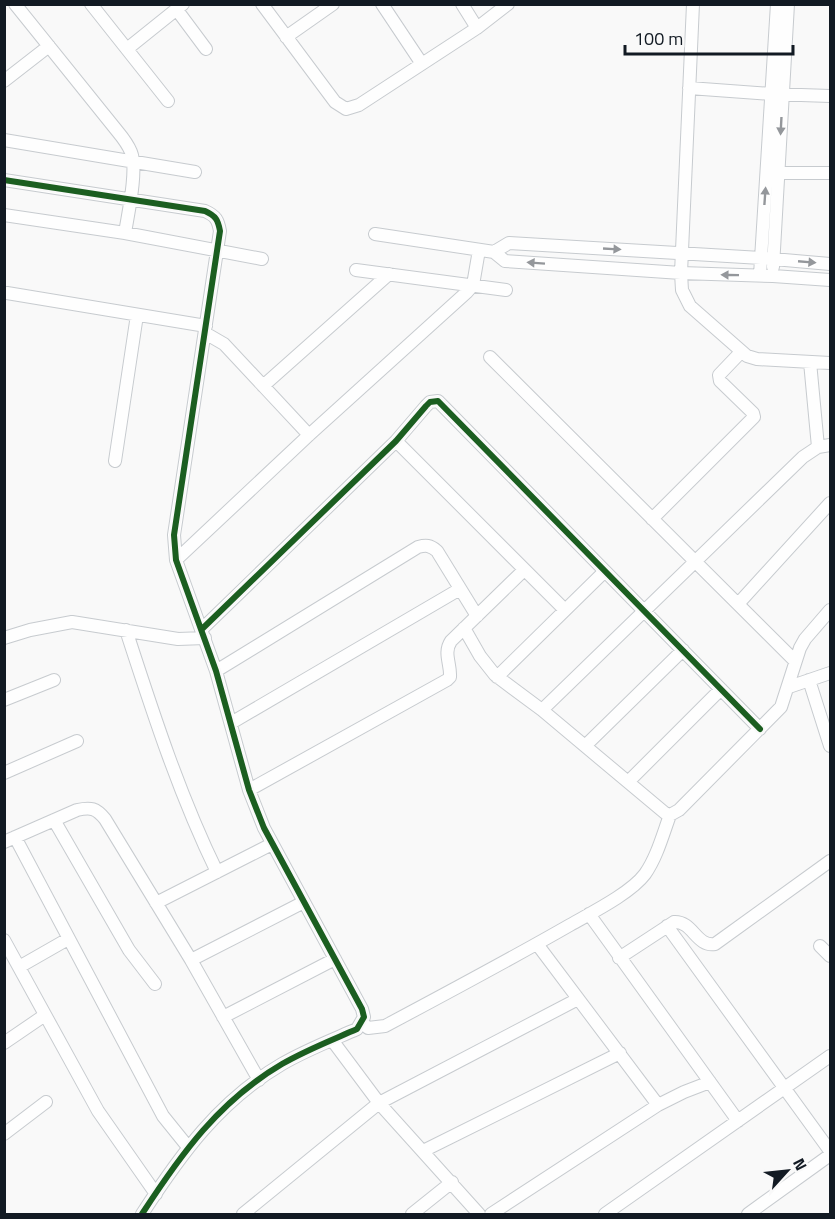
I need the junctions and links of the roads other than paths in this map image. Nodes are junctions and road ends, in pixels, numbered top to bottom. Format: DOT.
graph roads {
  1 [pos="15,4"];
  2 [pos="91,4"];
  3 [pos="262,4"];
  4 [pos="333,4"];
  5 [pos="382,4"];
  6 [pos="462,4"];
  7 [pos="508,4"];
  8 [pos="693,4"];
  9 [pos="777,4"];
  10 [pos="788,4"];
  11 [pos="180,7"];
  12 [pos="477,28"];
  13 [pos="286,37"];
  14 [pos="49,46"];
  15 [pos="206,49"];
  16 [pos="127,50"];
  17 [pos="422,64"];
  18 [pos="4,81"];
  19 [pos="689,88"];
  20 [pos="777,94"];
  21 [pos="831,96"];
  22 [pos="168,101"];
  23 [pos="4,140"];
  24 [pos="133,161"];
  25 [pos="195,172"];
  26 [pos="778,173"];
  27 [pos="831,173"];
  28 [pos="4,180"];
  29 [pos="131,200"];
  30 [pos="4,215"];
  31 [pos="125,233"];
  32 [pos="375,234"];
  33 [pos="479,250"];
  34 [pos="217,251"];
  35 [pos="494,252"];
  36 [pos="681,254"];
  37 [pos="767,258"];
  38 [pos="262,259"];
  39 [pos="831,264"];
  40 [pos="356,270"];
  41 [pos="681,273"];
  42 [pos="389,274"];
  43 [pos="760,275"];
  44 [pos="773,276"];
  45 [pos="831,280"];
  46 [pos="473,285"];
  47 [pos="506,290"];
  48 [pos="7,293"];
  49 [pos="137,315"];
  50 [pos="206,330"];
  51 [pos="741,352"];
  52 [pos="490,357"];
  53 [pos="810,362"];
  54 [pos="831,363"];
  55 [pos="263,386"];
  56 [pos="309,435"];
  57 [pos="396,441"];
  58 [pos="831,445"];
  59 [pos="818,447"];
  60 [pos="115,461"];
  61 [pos="831,503"];
  62 [pos="652,519"];
  63 [pos="176,560"];
  64 [pos="696,562"];
  65 [pos="524,570"];
  66 [pos="605,571"];
  67 [pos="460,589"];
  68 [pos="738,604"];
  69 [pos="565,610"];
  70 [pos="831,610"];
  71 [pos="644,611"];
  72 [pos="477,616"];
  73 [pos="464,628"];
  74 [pos="126,630"];
  75 [pos="203,633"];
  76 [pos="4,638"];
  77 [pos="683,650"];
  78 [pos="795,662"];
  79 [pos="216,671"];
  80 [pos="831,673"];
  81 [pos="497,677"];
  82 [pos="54,680"];
  83 [pos="809,680"];
  84 [pos="789,687"];
  85 [pos="721,689"];
  86 [pos="4,700"];
  87 [pos="542,710"];
  88 [pos="231,723"];
  89 [pos="760,729"];
  90 [pos="77,741"];
  91 [pos="585,746"];
  92 [pos="831,746"];
  93 [pos="4,773"];
  94 [pos="628,782"];
  95 [pos="249,790"];
  96 [pos="670,815"];
  97 [pos="54,820"];
  98 [pos="10,839"];
  99 [pos="272,844"];
  100 [pos="831,861"];
  101 [pos="216,872"];
  102 [pos="304,902"];
  103 [pos="156,903"];
  104 [pos="589,914"];
  105 [pos="666,926"];
  106 [pos="68,939"];
  107 [pos="4,940"];
  108 [pos="537,944"];
  109 [pos="820,946"];
  110 [pos="831,956"];
  111 [pos="619,958"];
  112 [pos="335,959"];
  113 [pos="191,960"];
  114 [pos="19,967"];
  115 [pos="155,984"];
  116 [pos="578,999"];
  117 [pos="45,1015"];
  118 [pos="223,1017"];
  119 [pos="362,1023"];
  120 [pos="332,1040"];
  121 [pos="4,1043"];
  122 [pos="620,1053"];
  123 [pos="830,1056"];
  124 [pos="259,1080"];
  125 [pos="710,1082"];
  126 [pos="785,1088"];
  127 [pos="46,1102"];
  128 [pos="379,1103"];
  129 [pos="658,1105"];
  130 [pos="738,1121"];
  131 [pos="4,1134"];
  132 [pos="188,1147"];
  133 [pos="423,1151"];
  134 [pos="831,1153"];
  135 [pos="452,1182"];
  136 [pos="156,1194"];
  137 [pos="142,1215"];
  138 [pos="243,1215"];
  139 [pos="412,1215"];
  140 [pos="479,1215"];
  141 [pos="491,1215"];
  142 [pos="605,1215"];
  143 [pos="748,1215"];
  1 -- 14 [label="street"];
  2 -- 16 [label="street"];
  3 -- 13 [label="street"];
  4 -- 13 [label="street"];
  5 -- 17 [label="street"];
  6 -- 12 [label="street"];
  7 -- 12 [label="street"];
  8 -- 19 [label="street"];
  9 -- 20 [label="street"];
  10 -- 20 [label="street"];
  11 -- 15 [label="street"];
  11 -- 16 [label="street"];
  12 -- 17 [label="street"];
  13 -- 17 [label="street"];
  14 -- 18 [label="street"];
  14 -- 24 [label="street"];
  16 -- 22 [label="street"];
  19 -- 20 [label="street"];
  19 -- 36 [label="street"];
  20 -- 21 [label="street"];
  20 -- 26 [label="street, one-way"];
  37 -- 20 [label="street, one-way"];
  23 -- 24 [label="street"];
  24 -- 25 [label="street"];
  24 -- 29 [label="street"];
  26 -- 27 [label="street"];
  26 -- 37 [label="street"];
  28 -- 29 [label="street"];
  29 -- 31 [label="street"];
  29 -- 34 [label="street"];
  30 -- 31 [label="street"];
  31 -- 34 [label="street"];
  32 -- 33 [label="street"];
  33 -- 35 [label="street"];
  33 -- 46 [label="street"];
  34 -- 38 [label="street"];
  34 -- 50 [label="street"];
  35 -- 36 [label="street, one-way"];
  41 -- 35 [label="street, one-way"];
  36 -- 37 [label="street"];
  36 -- 41 [label="street"];
  37 -- 39 [label="street, one-way"];
  37 -- 43 [label="street"];
  37 -- 44 [label="street"];
  40 -- 42 [label="street"];
  43 -- 41 [label="street, one-way"];
  41 -- 51 [label="street"];
  42 -- 46 [label="street"];
  42 -- 55 [label="street"];
  43 -- 44 [label="street"];
  44 -- 45 [label="street"];
  46 -- 47 [label="street"];
  46 -- 56 [label="street"];
  48 -- 49 [label="street"];
  49 -- 50 [label="street"];
  49 -- 60 [label="street"];
  50 -- 55 [label="street"];
  50 -- 63 [label="street"];
  51 -- 53 [label="street"];
  51 -- 62 [label="street"];
  52 -- 62 [label="street"];
  53 -- 54 [label="street"];
  53 -- 59 [label="street"];
  55 -- 56 [label="street"];
  56 -- 63 [label="street"];
  57 -- 65 [label="street"];
  57 -- 66 [label="street"];
  57 -- 75 [label="street"];
  58 -- 59 [label="street"];
  59 -- 64 [label="street"];
  61 -- 68 [label="street"];
  62 -- 64 [label="street"];
  63 -- 75 [label="street"];
  64 -- 68 [label="street"];
  64 -- 71 [label="street"];
  65 -- 69 [label="street"];
  65 -- 72 [label="street"];
  66 -- 69 [label="street"];
  66 -- 71 [label="street"];
  67 -- 72 [label="street"];
  67 -- 79 [label="street"];
  67 -- 88 [label="street"];
  68 -- 78 [label="street"];
  69 -- 81 [label="street"];
  70 -- 78 [label="street"];
  71 -- 77 [label="street"];
  71 -- 87 [label="street"];
  72 -- 73 [label="street"];
  73 -- 81 [label="street"];
  73 -- 95 [label="street"];
  74 -- 75 [label="street"];
  74 -- 76 [label="street"];
  74 -- 101 [label="street"];
  75 -- 79 [label="street"];
  77 -- 85 [label="street"];
  77 -- 91 [label="street"];
  78 -- 84 [label="street"];
  79 -- 88 [label="street"];
  80 -- 83 [label="street"];
  81 -- 87 [label="street"];
  82 -- 86 [label="street"];
  83 -- 84 [label="street"];
  83 -- 92 [label="street"];
  84 -- 89 [label="street"];
  85 -- 89 [label="street"];
  85 -- 94 [label="street"];
  87 -- 91 [label="street"];
  88 -- 95 [label="street"];
  89 -- 96 [label="street"];
  90 -- 93 [label="street"];
  91 -- 94 [label="street"];
  94 -- 96 [label="street"];
  95 -- 99 [label="street"];
  96 -- 104 [label="street"];
  97 -- 98 [label="street"];
  97 -- 103 [label="street"];
  97 -- 115 [label="street"];
  98 -- 106 [label="street"];
  99 -- 101 [label="street"];
  99 -- 102 [label="street"];
  100 -- 105 [label="street"];
  101 -- 103 [label="street"];
  102 -- 112 [label="street"];
  102 -- 113 [label="street"];
  103 -- 113 [label="street"];
  104 -- 108 [label="street"];
  104 -- 111 [label="street"];
  105 -- 111 [label="street"];
  105 -- 126 [label="street"];
  106 -- 114 [label="street"];
  106 -- 132 [label="street"];
  107 -- 114 [label="street"];
  108 -- 116 [label="street"];
  108 -- 119 [label="street"];
  109 -- 110 [label="street"];
  111 -- 125 [label="street"];
  112 -- 118 [label="street"];
  112 -- 119 [label="street"];
  113 -- 118 [label="street"];
  114 -- 117 [label="street"];
  116 -- 122 [label="street"];
  116 -- 128 [label="street"];
  117 -- 121 [label="street"];
  117 -- 136 [label="street"];
  118 -- 124 [label="street"];
  119 -- 120 [label="street"];
  120 -- 124 [label="street"];
  120 -- 128 [label="street"];
  122 -- 129 [label="street"];
  122 -- 133 [label="street"];
  123 -- 126 [label="street"];
  124 -- 132 [label="street"];
  125 -- 129 [label="street"];
  125 -- 130 [label="street"];
  126 -- 130 [label="street"];
  126 -- 134 [label="street"];
  127 -- 131 [label="street"];
  128 -- 133 [label="street"];
  128 -- 138 [label="street"];
  129 -- 141 [label="street"];
  130 -- 142 [label="street"];
  132 -- 136 [label="street"];
  133 -- 135 [label="street"];
  134 -- 143 [label="street"];
  135 -- 139 [label="street"];
  135 -- 140 [label="street"];
  136 -- 137 [label="street"];
}
